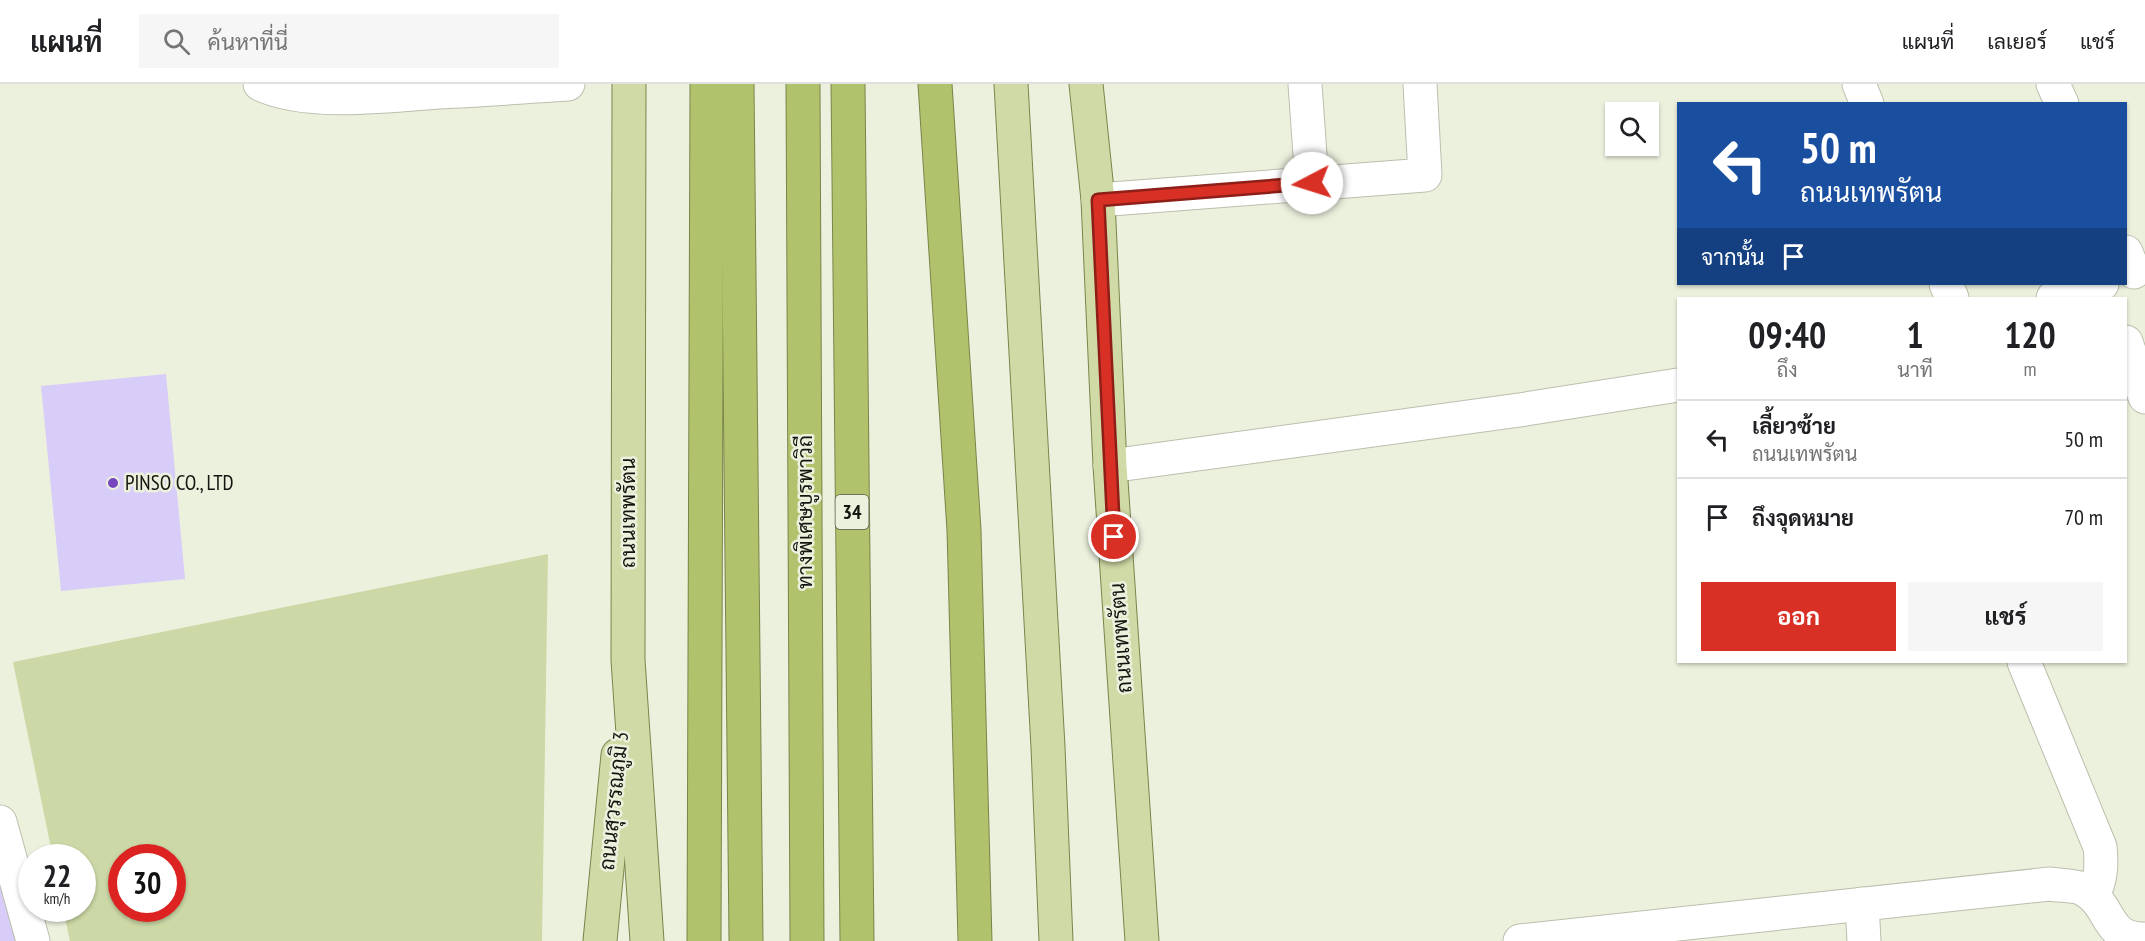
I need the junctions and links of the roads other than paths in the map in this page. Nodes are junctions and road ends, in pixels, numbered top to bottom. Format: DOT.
graph roads {
  1 [pos="261,84"];
  2 [pos="567,84"];
  3 [pos="629,84"];
  4 [pos="707,84"];
  5 [pos="737,84"];
  6 [pos="744,84"];
  7 [pos="802,84"];
  8 [pos="848,84"];
  9 [pos="935,84"];
  10 [pos="1011,84"];
  11 [pos="1086,84"];
  12 [pos="1305,84"];
  13 [pos="1420,84"];
  14 [pos="1859,84"];
  15 [pos="2053,84"];
  16 [pos="1867,102"];
  17 [pos="2061,102"];
  18 [pos="1312,183"];
  19 [pos="1098,200"];
  20 [pos="2089,285"];
  21 [pos="2056,297"];
  22 [pos="2127,345"];
  23 [pos="1677,385"];
  24 [pos="2145,397"];
  25 [pos="1110,466"];
  26 [pos="628,660"];
  27 [pos="2024,663"];
  28 [pos="0,822"];
  29 [pos="2093,896"];
  30 [pos="1862,904"];
  31 [pos="2145,939"];
  32 [pos="33,941"];
  33 [pos="600,941"];
  34 [pos="647,941"];
  35 [pos="704,941"];
  36 [pos="746,941"];
  37 [pos="807,941"];
  38 [pos="857,941"];
  39 [pos="975,941"];
  40 [pos="1056,941"];
  41 [pos="1142,941"];
  42 [pos="1520,941"];
  43 [pos="1864,941"];
  1 -- 2 [label="street"];
  3 -- 26 [label="main road, ถนนเทพรัตน"];
  4 -- 35 [label="highway"];
  5 -- 36 [label="highway"];
  6 -- 36 [label="highway"];
  7 -- 37 [label="highway, ทางพิเศษบูรพาวิถี"];
  8 -- 38 [label="highway, 34"];
  9 -- 39 [label="highway"];
  10 -- 40 [label="main road"];
  11 -- 19 [label="main road, ถนนเทพรัตน"];
  12 -- 18 [label="street"];
  13 -- 18 [label="street"];
  14 -- 16 [label="street"];
  15 -- 17 [label="street"];
  18 -- 19 [label="street"];
  19 -- 25 [label="main road, ถนนเทพรัตน"];
  20 -- 21 [label="street"];
  22 -- 24 [label="street"];
  23 -- 25 [label="street"];
  25 -- 41 [label="main road, ถนนเทพรัตน"];
  26 -- 33 [label="main road, ถนนสุวรรณภูมิ 3"];
  26 -- 34 [label="main road, ถนนเทพรัตน"];
  27 -- 29 [label="street"];
  28 -- 32 [label="street"];
  29 -- 30 [label="street"];
  29 -- 31 [label="street"];
  30 -- 42 [label="street"];
  30 -- 43 [label="street"];
}
